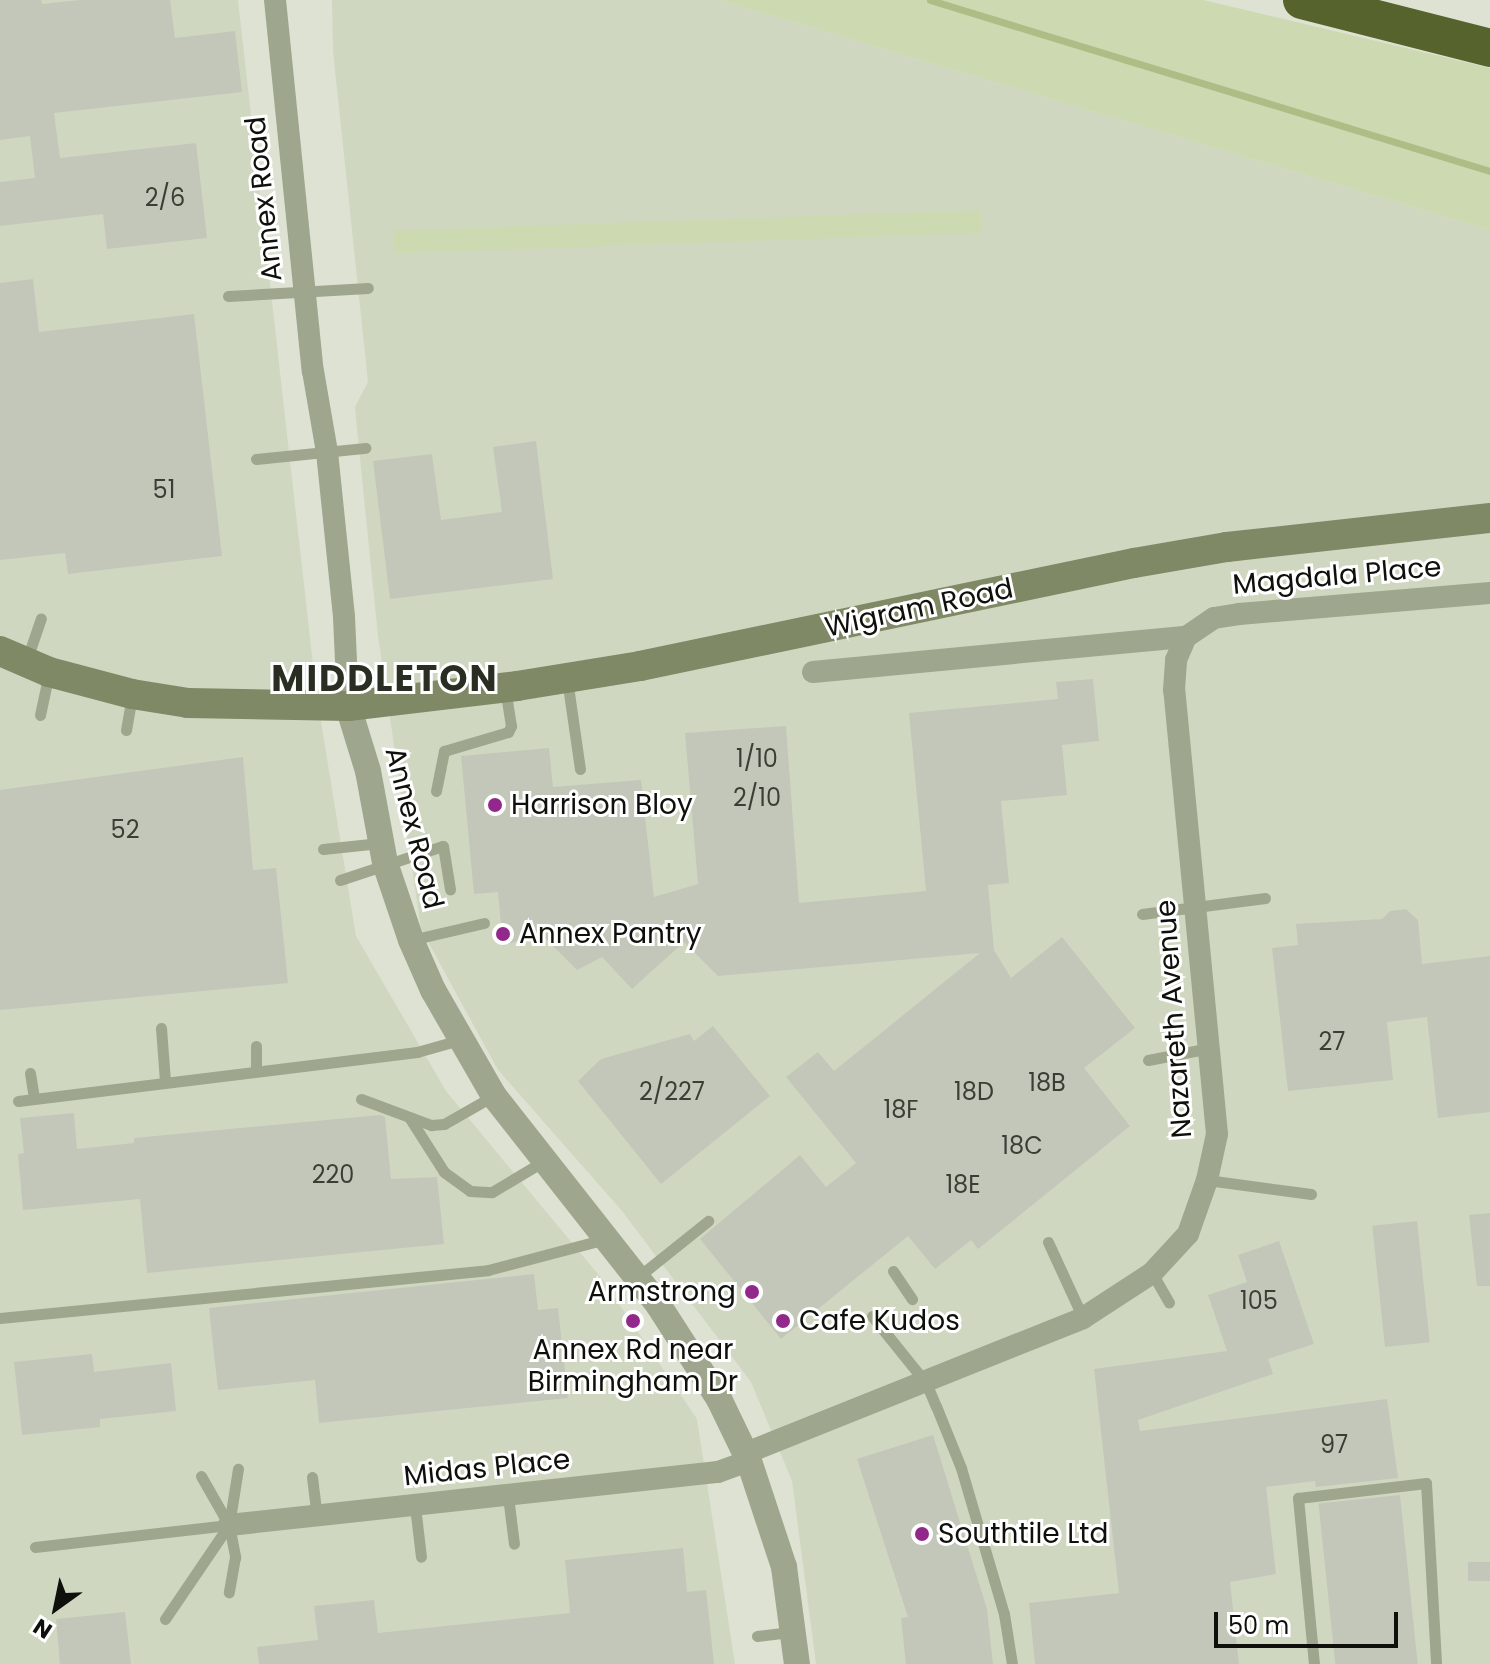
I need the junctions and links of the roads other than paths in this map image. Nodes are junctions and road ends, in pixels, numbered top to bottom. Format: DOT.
graph roads {
  1 [pos="275,0"];
  2 [pos="1302,0"];
  3 [pos="1490,48"];
  4 [pos="368,288"];
  5 [pos="306,292"];
  6 [pos="228,296"];
  7 [pos="365,448"];
  8 [pos="327,452"];
  9 [pos="256,459"];
  10 [pos="1490,518"];
  11 [pos="1490,593"];
  12 [pos="41,618"];
  13 [pos="1186,637"];
  14 [pos="16,661"];
  15 [pos="813,672"];
  16 [pos="567,678"];
  17 [pos="505,688"];
  18 [pos="132,694"];
  19 [pos="348,706"];
  20 [pos="40,715"];
  21 [pos="126,730"];
  22 [pos="580,769"];
  23 [pos="436,791"];
  24 [pos="323,849"];
  25 [pos="383,853"];
  26 [pos="340,880"];
  27 [pos="450,889"];
  28 [pos="1265,898"];
  29 [pos="1196,907"];
  30 [pos="1142,914"];
  31 [pos="484,923"];
  32 [pos="411,940"];
  33 [pos="161,1028"];
  34 [pos="459,1040"];
  35 [pos="256,1046"];
  36 [pos="1211,1048"];
  37 [pos="1148,1060"];
  38 [pos="256,1071"];
  39 [pos="30,1073"];
  40 [pos="165,1081"];
  41 [pos="494,1096"];
  42 [pos="34,1097"];
  43 [pos="361,1099"];
  44 [pos="18,1101"];
  45 [pos="409,1117"];
  46 [pos="544,1160"];
  47 [pos="1207,1180"];
  48 [pos="1311,1194"];
  49 [pos="708,1221"];
  50 [pos="606,1239"];
  51 [pos="1048,1242"];
  52 [pos="893,1271"];
  53 [pos="1152,1273"];
  54 [pos="637,1277"];
  55 [pos="912,1299"];
  56 [pos="1169,1302"];
  57 [pos="872,1316"];
  58 [pos="0,1318"];
  59 [pos="1083,1318"];
  60 [pos="926,1383"];
  61 [pos="748,1457"];
  62 [pos="238,1469"];
  63 [pos="201,1476"];
  64 [pos="312,1477"];
  65 [pos="508,1496"];
  66 [pos="415,1506"];
  67 [pos="317,1515"];
  68 [pos="229,1525"];
  69 [pos="514,1544"];
  70 [pos="35,1547"];
  71 [pos="421,1557"];
  72 [pos="229,1592"];
  73 [pos="165,1619"];
  74 [pos="793,1632"];
  75 [pos="757,1636"];
  76 [pos="797,1664"];
  77 [pos="1012,1664"];
  78 [pos="1314,1664"];
  79 [pos="1436,1664"];
  1 -- 5 [label="street, Annex Road"];
  2 -- 3 [label="highway"];
  4 -- 5 [label="lane"];
  5 -- 6 [label="lane"];
  5 -- 8 [label="street, Annex Road"];
  7 -- 8 [label="lane"];
  8 -- 9 [label="lane"];
  8 -- 19 [label="street, Annex Road"];
  10 -- 16 [label="main road, Wigram Road"];
  11 -- 13 [label="street, Magdala Place"];
  12 -- 14 [label="lane"];
  13 -- 15 [label="street, Magdala Place"];
  13 -- 29 [label="street, Nazareth Avenue"];
  14 -- 18 [label="main road, Wigram Road"];
  14 -- 20 [label="lane"];
  16 -- 17 [label="main road, Wigram Road"];
  16 -- 22 [label="lane"];
  17 -- 19 [label="main road, Wigram Road"];
  17 -- 23 [label="lane"];
  18 -- 19 [label="main road, Wigram Road"];
  18 -- 21 [label="lane"];
  19 -- 25 [label="street, Annex Road"];
  24 -- 25 [label="lane"];
  25 -- 26 [label="lane"];
  25 -- 27 [label="lane"];
  25 -- 32 [label="street, Annex Road"];
  28 -- 29 [label="lane"];
  29 -- 30 [label="lane"];
  29 -- 36 [label="street, Nazareth Avenue"];
  31 -- 32 [label="lane"];
  32 -- 34 [label="street, Annex Road"];
  33 -- 40 [label="lane"];
  34 -- 38 [label="lane"];
  34 -- 41 [label="street, Annex Road"];
  35 -- 38 [label="lane"];
  36 -- 37 [label="lane"];
  36 -- 47 [label="street, Nazareth Avenue"];
  38 -- 40 [label="lane"];
  39 -- 42 [label="lane"];
  40 -- 42 [label="lane"];
  41 -- 45 [label="lane"];
  41 -- 46 [label="street, Annex Road"];
  42 -- 44 [label="lane"];
  43 -- 45 [label="lane"];
  45 -- 46 [label="lane"];
  46 -- 50 [label="street, Annex Road"];
  47 -- 48 [label="lane"];
  47 -- 53 [label="street, Nazareth Avenue"];
  49 -- 54 [label="lane"];
  50 -- 54 [label="street, Annex Road"];
  50 -- 58 [label="lane"];
  51 -- 59 [label="lane"];
  52 -- 55 [label="lane"];
  53 -- 56 [label="lane"];
  53 -- 59 [label="street, Nazareth Avenue"];
  54 -- 61 [label="street, Annex Road"];
  57 -- 60 [label="lane"];
  59 -- 60 [label="street, Nazareth Avenue"];
  60 -- 61 [label="street, Nazareth Avenue"];
  60 -- 77 [label="lane"];
  61 -- 65 [label="street, Midas Place"];
  61 -- 74 [label="street, Annex Road"];
  62 -- 68 [label="lane"];
  63 -- 68 [label="lane"];
  64 -- 67 [label="lane"];
  65 -- 66 [label="street, Midas Place"];
  65 -- 69 [label="lane"];
  66 -- 67 [label="street, Midas Place"];
  66 -- 71 [label="lane"];
  67 -- 68 [label="street, Midas Place"];
  68 -- 70 [label="lane"];
  68 -- 72 [label="lane"];
  68 -- 73 [label="lane"];
  74 -- 75 [label="lane"];
  74 -- 76 [label="street, Annex Road"];
  78 -- 79 [label="lane"];
}
